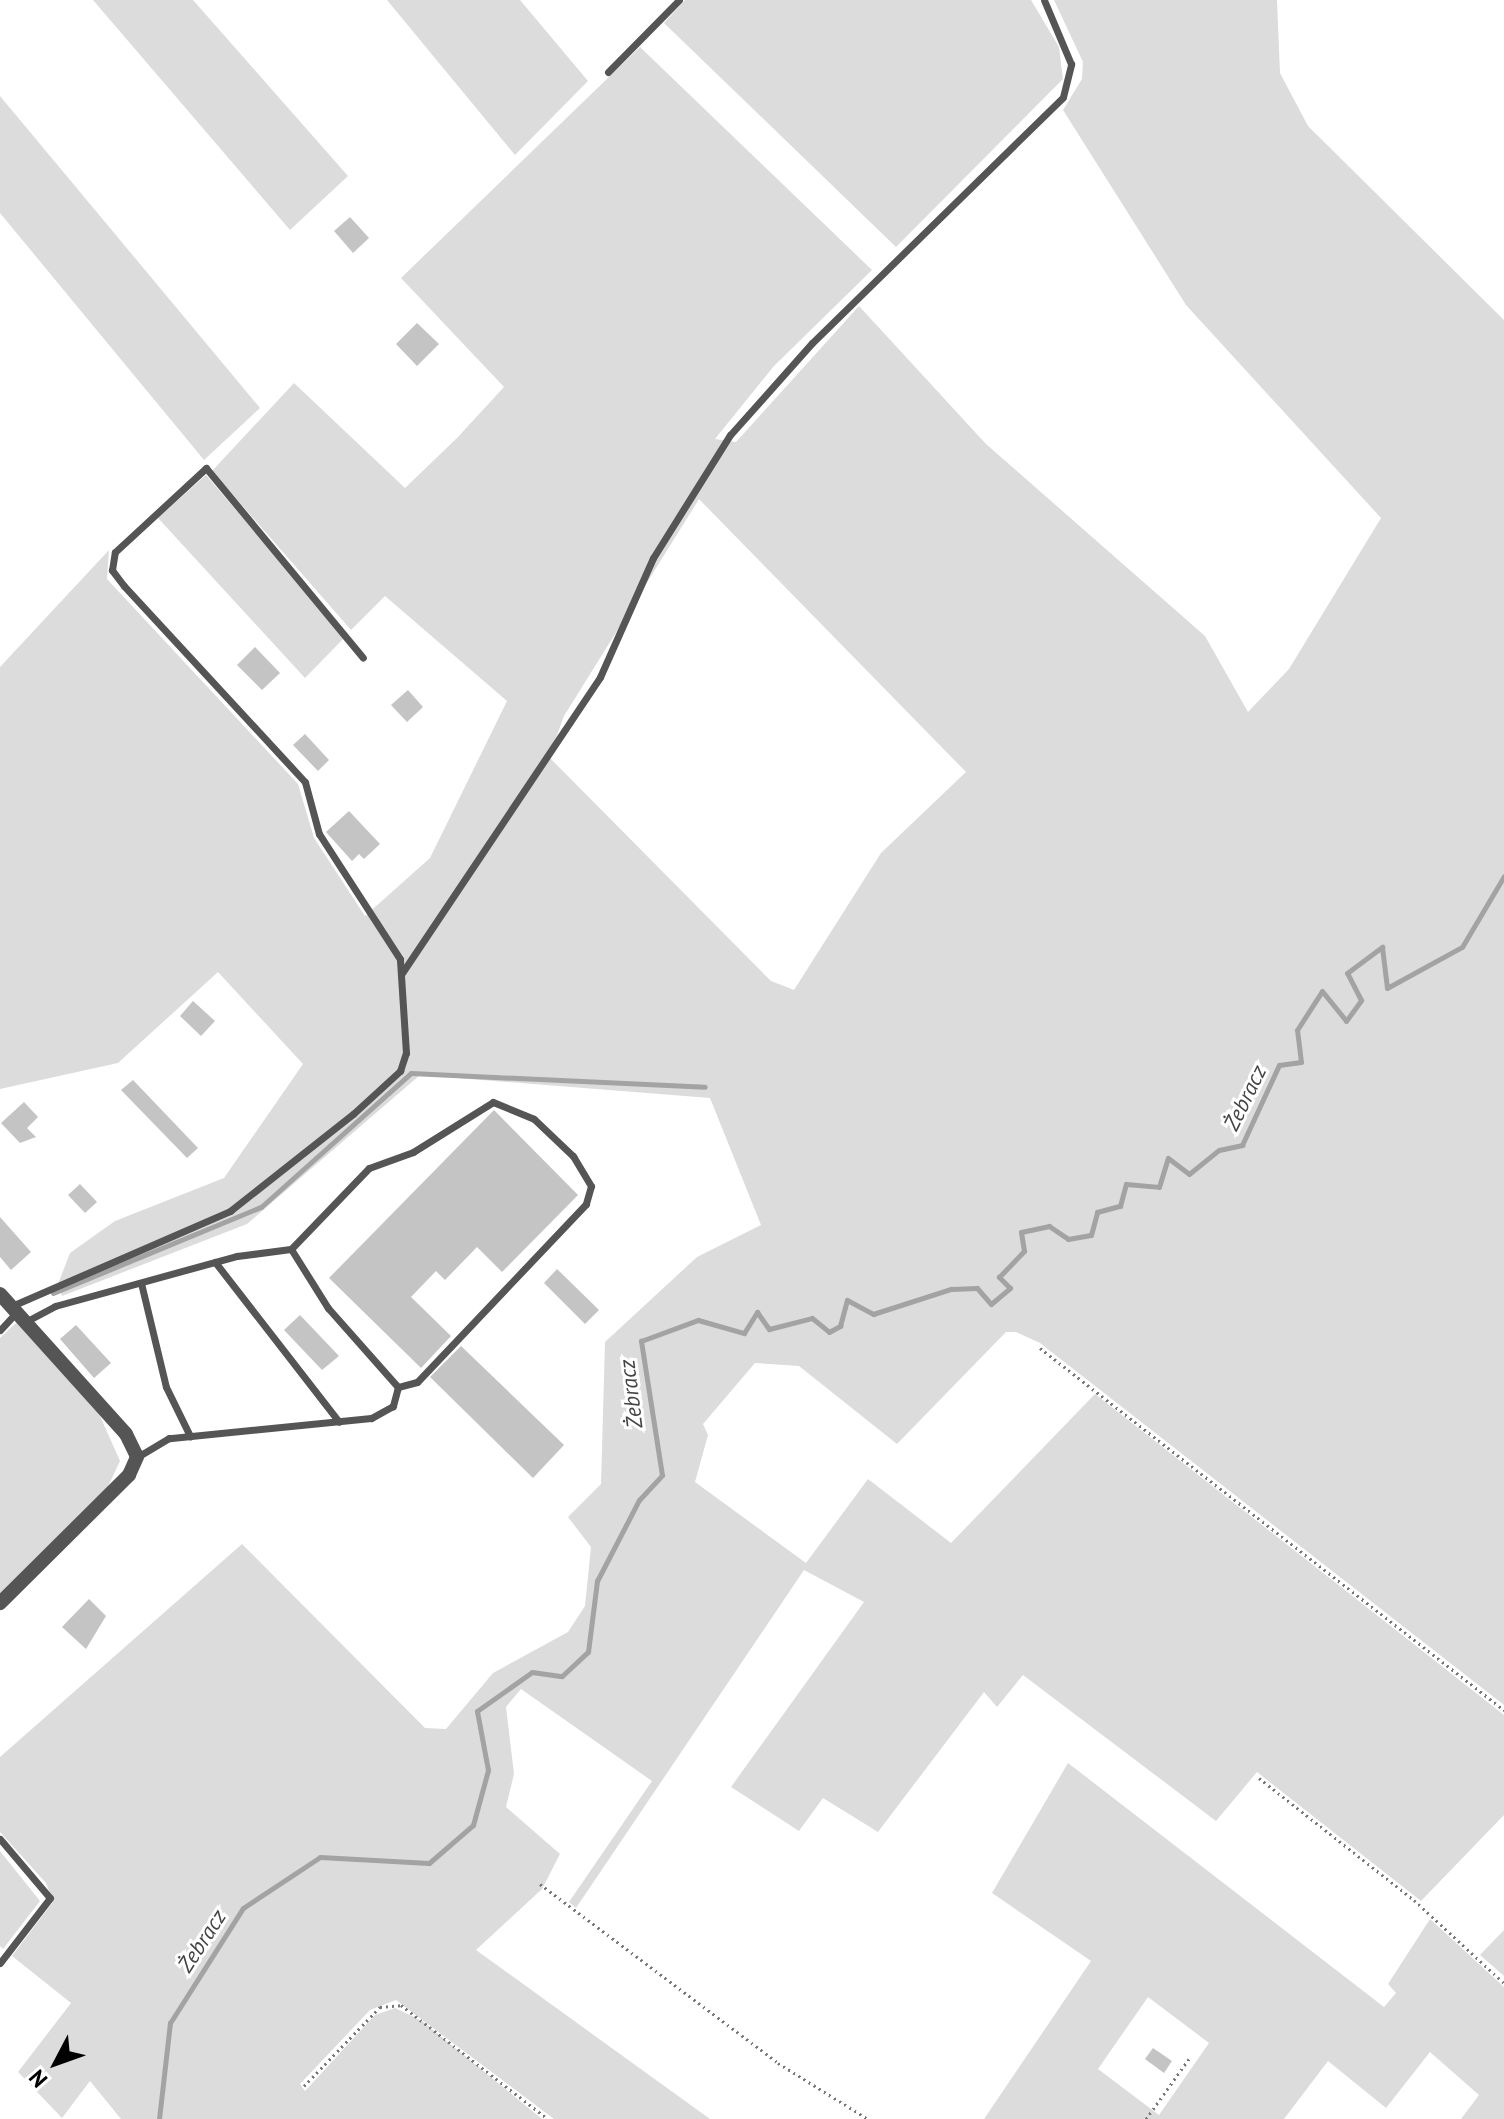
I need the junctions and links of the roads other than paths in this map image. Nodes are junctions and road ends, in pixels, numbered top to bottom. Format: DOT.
graph roads {
  1 [pos="679,0"];
  2 [pos="1044,0"];
  3 [pos="608,72"];
  4 [pos="363,658"];
  5 [pos="402,973"];
  6 [pos="291,1249"];
  7 [pos="215,1262"];
  8 [pos="141,1283"];
  9 [pos="0,1294"];
  10 [pos="20,1312"];
  11 [pos="0,1330"];
  12 [pos="398,1387"];
  13 [pos="339,1422"];
  14 [pos="190,1436"];
  15 [pos="137,1457"];
  16 [pos="0,1603"];
  17 [pos="0,1839"];
  18 [pos="0,1963"];
  1 -- 3 [label="lane"];
  2 -- 5 [label="lane"];
  4 -- 5 [label="lane"];
  5 -- 10 [label="lane"];
  6 -- 7 [label="lane"];
  6 -- 12 [label="lane"];
  6 -- 12 [label="lane"];
  7 -- 8 [label="lane"];
  7 -- 13 [label="lane"];
  8 -- 10 [label="lane"];
  8 -- 14 [label="lane"];
  9 -- 10 [label="street"];
  10 -- 11 [label="lane"];
  10 -- 15 [label="street"];
  12 -- 13 [label="lane"];
  13 -- 14 [label="lane"];
  14 -- 15 [label="lane"];
  15 -- 16 [label="street"];
  17 -- 18 [label="lane"];
}
